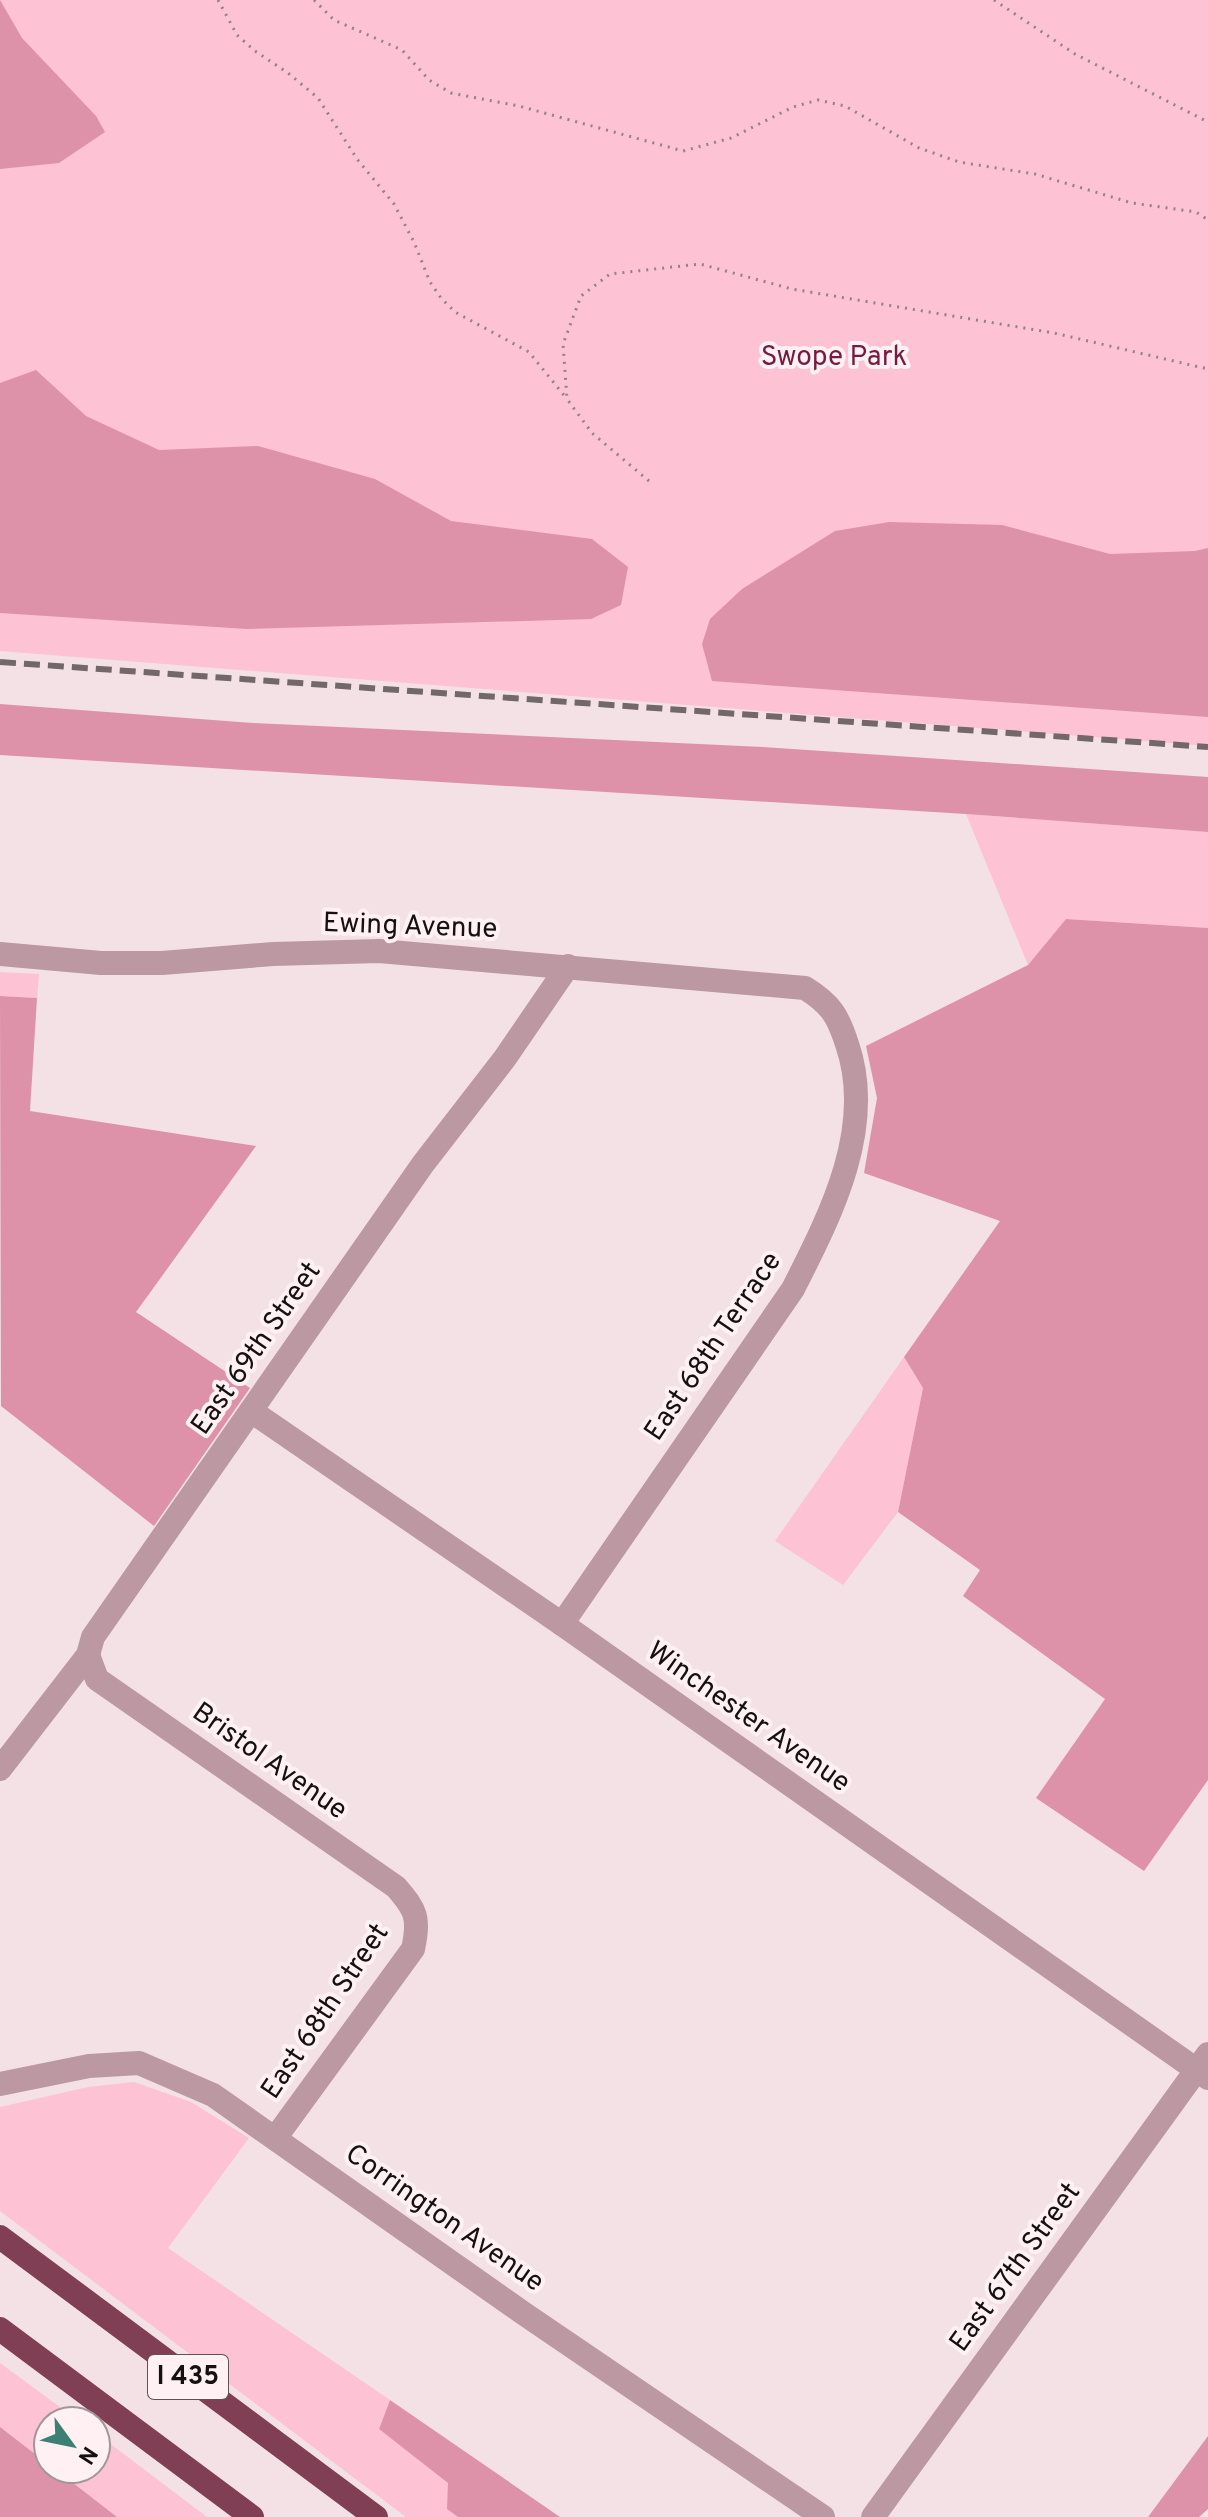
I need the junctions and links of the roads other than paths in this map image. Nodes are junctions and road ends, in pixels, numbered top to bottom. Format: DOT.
graph roads {
  1 [pos="0,954"];
  2 [pos="568,966"];
  3 [pos="815,994"];
  4 [pos="251,1411"];
  5 [pos="562,1624"];
  6 [pos="88,1655"];
  7 [pos="0,1769"];
  8 [pos="416,1918"];
  9 [pos="1204,2067"];
  10 [pos="0,2084"];
  11 [pos="276,2137"];
  12 [pos="0,2237"];
  13 [pos="0,2329"];
  14 [pos="252,2517"];
  15 [pos="376,2517"];
  16 [pos="823,2517"];
  17 [pos="873,2517"];
  1 -- 2 [label="street, Ewing Avenue"];
  2 -- 3 [label="street, Ewing Avenue"];
  2 -- 4 [label="street, East 69th Street"];
  3 -- 5 [label="street, East 68th Terrace"];
  4 -- 5 [label="street, Winchester Avenue"];
  4 -- 6 [label="street, East 69th Street"];
  5 -- 9 [label="street, Winchester Avenue"];
  6 -- 7 [label="street, East 69th Street"];
  6 -- 8 [label="street, Bristol Avenue"];
  8 -- 11 [label="street, East 68th Street"];
  9 -- 17 [label="street, East 67th Street"];
  10 -- 11 [label="street, Corrington Avenue"];
  11 -- 16 [label="street, Corrington Avenue"];
  12 -- 15 [label="highway, I 435"];
  13 -- 14 [label="highway, I 435"];
}
